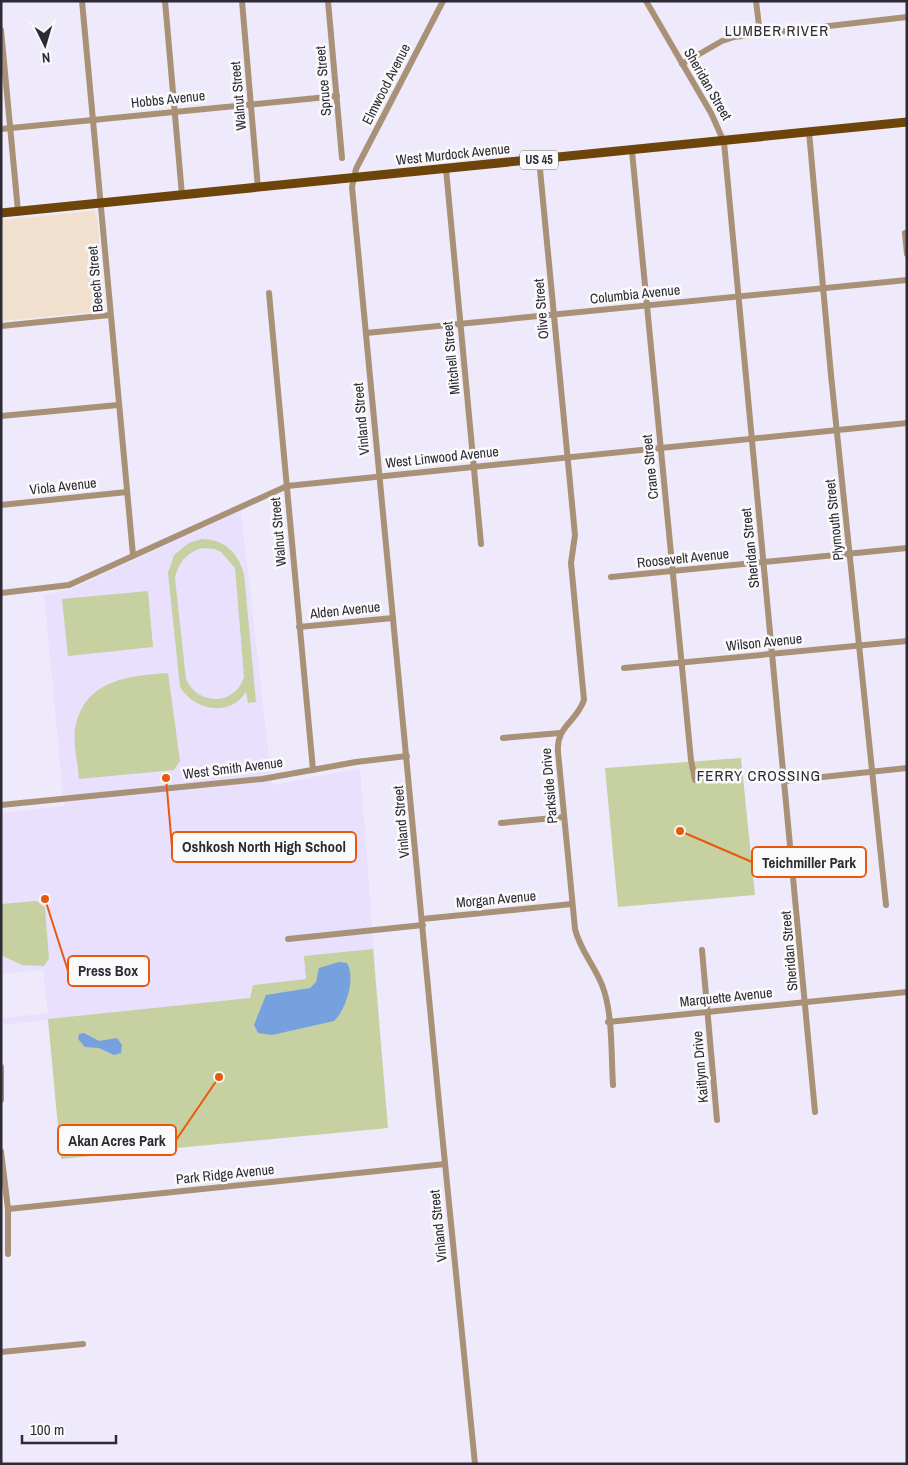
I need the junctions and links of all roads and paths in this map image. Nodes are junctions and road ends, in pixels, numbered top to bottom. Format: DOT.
graph roads {
  1 [pos="82,1"];
  2 [pos="164,1"];
  3 [pos="242,1"];
  4 [pos="328,1"];
  5 [pos="443,1"];
  6 [pos="646,1"];
  7 [pos="756,1"];
  8 [pos="907,17"];
  9 [pos="1,30"];
  10 [pos="760,34"];
  11 [pos="682,64"];
  12 [pos="337,96"];
  13 [pos="252,104"];
  14 [pos="175,111"];
  15 [pos="93,120"];
  16 [pos="907,122"];
  17 [pos="1,128"];
  18 [pos="10,128"];
  19 [pos="809,132"];
  20 [pos="724,142"];
  21 [pos="632,150"];
  22 [pos="342,158"];
  23 [pos="539,160"];
  24 [pos="446,169"];
  25 [pos="354,178"];
  26 [pos="258,188"];
  27 [pos="182,195"];
  28 [pos="100,203"];
  29 [pos="18,212"];
  30 [pos="1,213"];
  31 [pos="905,233"];
  32 [pos="907,254"];
  33 [pos="907,280"];
  34 [pos="823,288"];
  35 [pos="269,293"];
  36 [pos="737,296"];
  37 [pos="647,306"];
  38 [pos="110,315"];
  39 [pos="554,315"];
  40 [pos="460,323"];
  41 [pos="1,326"];
  42 [pos="366,333"];
  43 [pos="118,404"];
  44 [pos="1,416"];
  45 [pos="907,423"];
  46 [pos="837,429"];
  47 [pos="751,438"];
  48 [pos="660,447"];
  49 [pos="567,457"];
  50 [pos="474,466"];
  51 [pos="379,475"];
  52 [pos="288,486"];
  53 [pos="127,492"];
  54 [pos="1,505"];
  55 [pos="481,544"];
  56 [pos="907,548"];
  57 [pos="133,554"];
  58 [pos="850,554"];
  59 [pos="764,563"];
  60 [pos="673,572"];
  61 [pos="611,577"];
  62 [pos="1,593"];
  63 [pos="393,618"];
  64 [pos="299,628"];
  65 [pos="907,641"];
  66 [pos="859,645"];
  67 [pos="773,654"];
  68 [pos="682,663"];
  69 [pos="624,668"];
  70 [pos="560,733"];
  71 [pos="503,738"];
  72 [pos="407,756"];
  73 [pos="907,768"];
  74 [pos="313,770"];
  75 [pos="871,771"];
  76 [pos="695,780"];
  77 [pos="785,780"];
  78 [pos="1,805"];
  79 [pos="564,817"];
  80 [pos="502,823"];
  81 [pos="572,904"];
  82 [pos="886,906"];
  83 [pos="423,922"];
  84 [pos="288,939"];
  85 [pos="702,950"];
  86 [pos="907,992"];
  87 [pos="806,1002"];
  88 [pos="707,1011"];
  89 [pos="608,1022"];
  90 [pos="1,1067"];
  91 [pos="613,1085"];
  92 [pos="1,1100"];
  93 [pos="815,1112"];
  94 [pos="717,1120"];
  95 [pos="1,1151"];
  96 [pos="445,1164"];
  97 [pos="8,1209"];
  98 [pos="8,1254"];
  99 [pos="83,1344"];
  100 [pos="1,1352"];
  101 [pos="475,1464"];
  1 -- 15 [label="street, Beech Street"];
  2 -- 14 [label="street"];
  3 -- 13 [label="street, Walnut Street"];
  4 -- 12 [label="street, Spruce Street"];
  5 -- 25 [label="street, Elmwood Avenue"];
  6 -- 11 [label="street, Sheridan Street"];
  7 -- 10 [label="street"];
  8 -- 10 [label="street"];
  9 -- 18 [label="street"];
  10 -- 11 [label="street"];
  11 -- 20 [label="street, Sheridan Street"];
  12 -- 13 [label="street, Hobbs Avenue"];
  12 -- 22 [label="street, Spruce Street"];
  13 -- 14 [label="street, Hobbs Avenue"];
  13 -- 26 [label="street, Walnut Street"];
  14 -- 15 [label="street, Hobbs Avenue"];
  14 -- 27 [label="street"];
  15 -- 18 [label="street, Hobbs Avenue"];
  15 -- 28 [label="street, Beech Street"];
  16 -- 19 [label="main road, West Murdock Avenue / US 45"];
  17 -- 18 [label="street, Hobbs Avenue"];
  18 -- 29 [label="street"];
  19 -- 20 [label="main road, West Murdock Avenue / US 45"];
  19 -- 34 [label="street, Plymouth Street"];
  20 -- 21 [label="main road, West Murdock Avenue / US 45"];
  20 -- 36 [label="street, Sheridan Street"];
  21 -- 23 [label="main road, West Murdock Avenue / US 45"];
  21 -- 37 [label="street, Crane Street"];
  23 -- 24 [label="main road, West Murdock Avenue / US 45"];
  23 -- 39 [label="street, Olive Street"];
  24 -- 25 [label="main road, West Murdock Avenue / US 45"];
  24 -- 40 [label="street, Mitchell Street"];
  25 -- 26 [label="main road, West Murdock Avenue / US 45"];
  25 -- 42 [label="street, Vinland Street"];
  26 -- 27 [label="main road, West Murdock Avenue / US 45"];
  27 -- 28 [label="main road, West Murdock Avenue / US 45"];
  28 -- 29 [label="main road, West Murdock Avenue / US 45"];
  28 -- 38 [label="street, Beech Street"];
  29 -- 30 [label="main road, West Murdock Avenue / US 45"];
  31 -- 32 [label="street"];
  33 -- 34 [label="street, Columbia Avenue"];
  34 -- 36 [label="street, Columbia Avenue"];
  34 -- 46 [label="street, Plymouth Street"];
  35 -- 52 [label="street, Walnut Street"];
  36 -- 37 [label="street, Columbia Avenue"];
  36 -- 47 [label="street, Sheridan Street"];
  37 -- 39 [label="street, Columbia Avenue"];
  37 -- 48 [label="street, Crane Street"];
  38 -- 41 [label="street"];
  38 -- 43 [label="street, Beech Street"];
  39 -- 40 [label="street, Columbia Avenue"];
  39 -- 49 [label="street, Olive Street"];
  40 -- 42 [label="street, Columbia Avenue"];
  40 -- 50 [label="street, Mitchell Street"];
  42 -- 51 [label="street, Vinland Street"];
  43 -- 44 [label="street"];
  43 -- 53 [label="street, Beech Street"];
  45 -- 46 [label="street, West Linwood Avenue"];
  46 -- 47 [label="street, West Linwood Avenue"];
  46 -- 58 [label="street, Plymouth Street"];
  47 -- 48 [label="street, West Linwood Avenue"];
  47 -- 59 [label="street, Sheridan Street"];
  48 -- 49 [label="street, West Linwood Avenue"];
  48 -- 60 [label="street, Crane Street"];
  49 -- 50 [label="street, West Linwood Avenue"];
  49 -- 70 [label="street, Parkside Drive"];
  50 -- 51 [label="street, West Linwood Avenue"];
  50 -- 55 [label="street, Mitchell Street"];
  51 -- 52 [label="street, West Linwood Avenue"];
  51 -- 63 [label="street, Vinland Street"];
  52 -- 57 [label="street, West Linwood Avenue"];
  52 -- 64 [label="street, Walnut Street"];
  53 -- 54 [label="street, Viola Avenue"];
  53 -- 57 [label="street, Beech Street"];
  56 -- 58 [label="street, Roosevelt Avenue"];
  57 -- 62 [label="street, West Linwood Avenue"];
  58 -- 59 [label="street, Roosevelt Avenue"];
  58 -- 66 [label="street, Plymouth Street"];
  59 -- 60 [label="street, Roosevelt Avenue"];
  59 -- 67 [label="street, Sheridan Street"];
  60 -- 61 [label="street, Roosevelt Avenue"];
  60 -- 68 [label="street, Crane Street"];
  63 -- 64 [label="street, Alden Avenue"];
  63 -- 72 [label="street, Vinland Street"];
  64 -- 74 [label="street, Walnut Street"];
  65 -- 66 [label="street, Wilson Avenue"];
  66 -- 67 [label="street, Wilson Avenue"];
  66 -- 75 [label="street, Plymouth Street"];
  67 -- 68 [label="street, Wilson Avenue"];
  67 -- 77 [label="street, Sheridan Street"];
  68 -- 69 [label="street, Wilson Avenue"];
  68 -- 76 [label="street, Crane Street"];
  70 -- 71 [label="street"];
  70 -- 79 [label="street, Parkside Drive"];
  72 -- 74 [label="street, West Smith Avenue"];
  72 -- 83 [label="street, Vinland Street"];
  73 -- 75 [label="street"];
  74 -- 78 [label="street, West Smith Avenue"];
  75 -- 77 [label="street"];
  75 -- 82 [label="street, Plymouth Street"];
  77 -- 87 [label="street, Sheridan Street"];
  79 -- 80 [label="street"];
  79 -- 81 [label="street, Parkside Drive"];
  81 -- 83 [label="street, Morgan Avenue"];
  81 -- 89 [label="street, Parkside Drive"];
  83 -- 84 [label="street, Morgan Avenue"];
  83 -- 96 [label="street, Vinland Street"];
  85 -- 88 [label="street, Kaitlynn Drive"];
  86 -- 87 [label="street, Marquette Avenue"];
  87 -- 88 [label="street, Marquette Avenue"];
  87 -- 93 [label="street, Sheridan Street"];
  88 -- 89 [label="street, Marquette Avenue"];
  88 -- 94 [label="street, Kaitlynn Drive"];
  89 -- 91 [label="street, Parkside Drive"];
  90 -- 92 [label="street"];
  95 -- 97 [label="street"];
  96 -- 97 [label="street, Park Ridge Avenue"];
  96 -- 101 [label="street, Vinland Street"];
  97 -- 98 [label="street"];
  99 -- 100 [label="street"];
}
